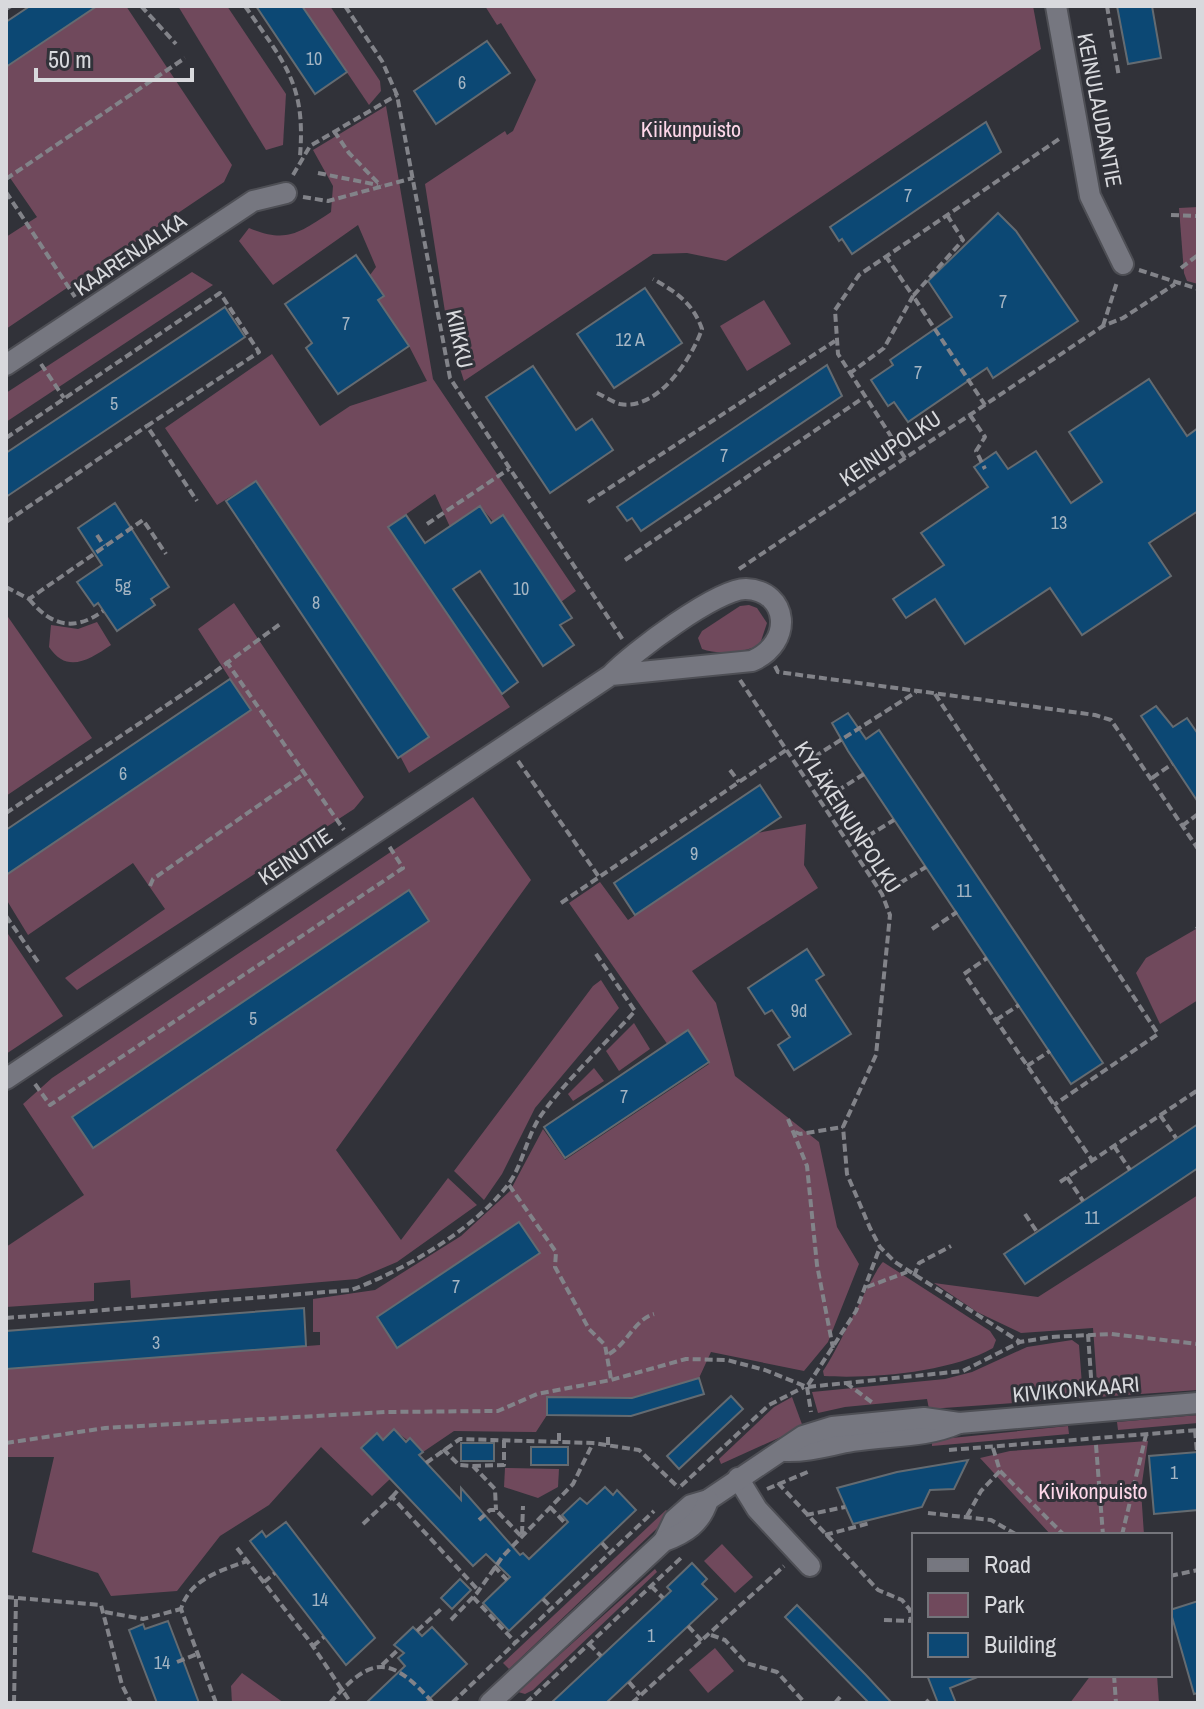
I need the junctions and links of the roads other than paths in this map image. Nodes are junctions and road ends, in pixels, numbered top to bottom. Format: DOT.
graph roads {
  1 [pos="1056,6"];
  2 [pos="286,193"];
  3 [pos="1123,264"];
  4 [pos="6,365"];
  5 [pos="611,675"];
  6 [pos="6,1079"];
  7 [pos="1198,1403"];
  8 [pos="738,1478"];
  9 [pos="804,1560"];
  10 [pos="490,1703"];
  1 -- 3 [label="street, KEINULAUDANTIE"];
  2 -- 4 [label="street, KAARENJALKA"];
  5 -- 5 [label="street, KEINUTIE"];
  5 -- 6 [label="street, KEINUTIE"];
  7 -- 8 [label="street, KIVIKONKAARI"];
  8 -- 9 [label="street"];
  8 -- 10 [label="street, KIVIKONKAARI"];
}
